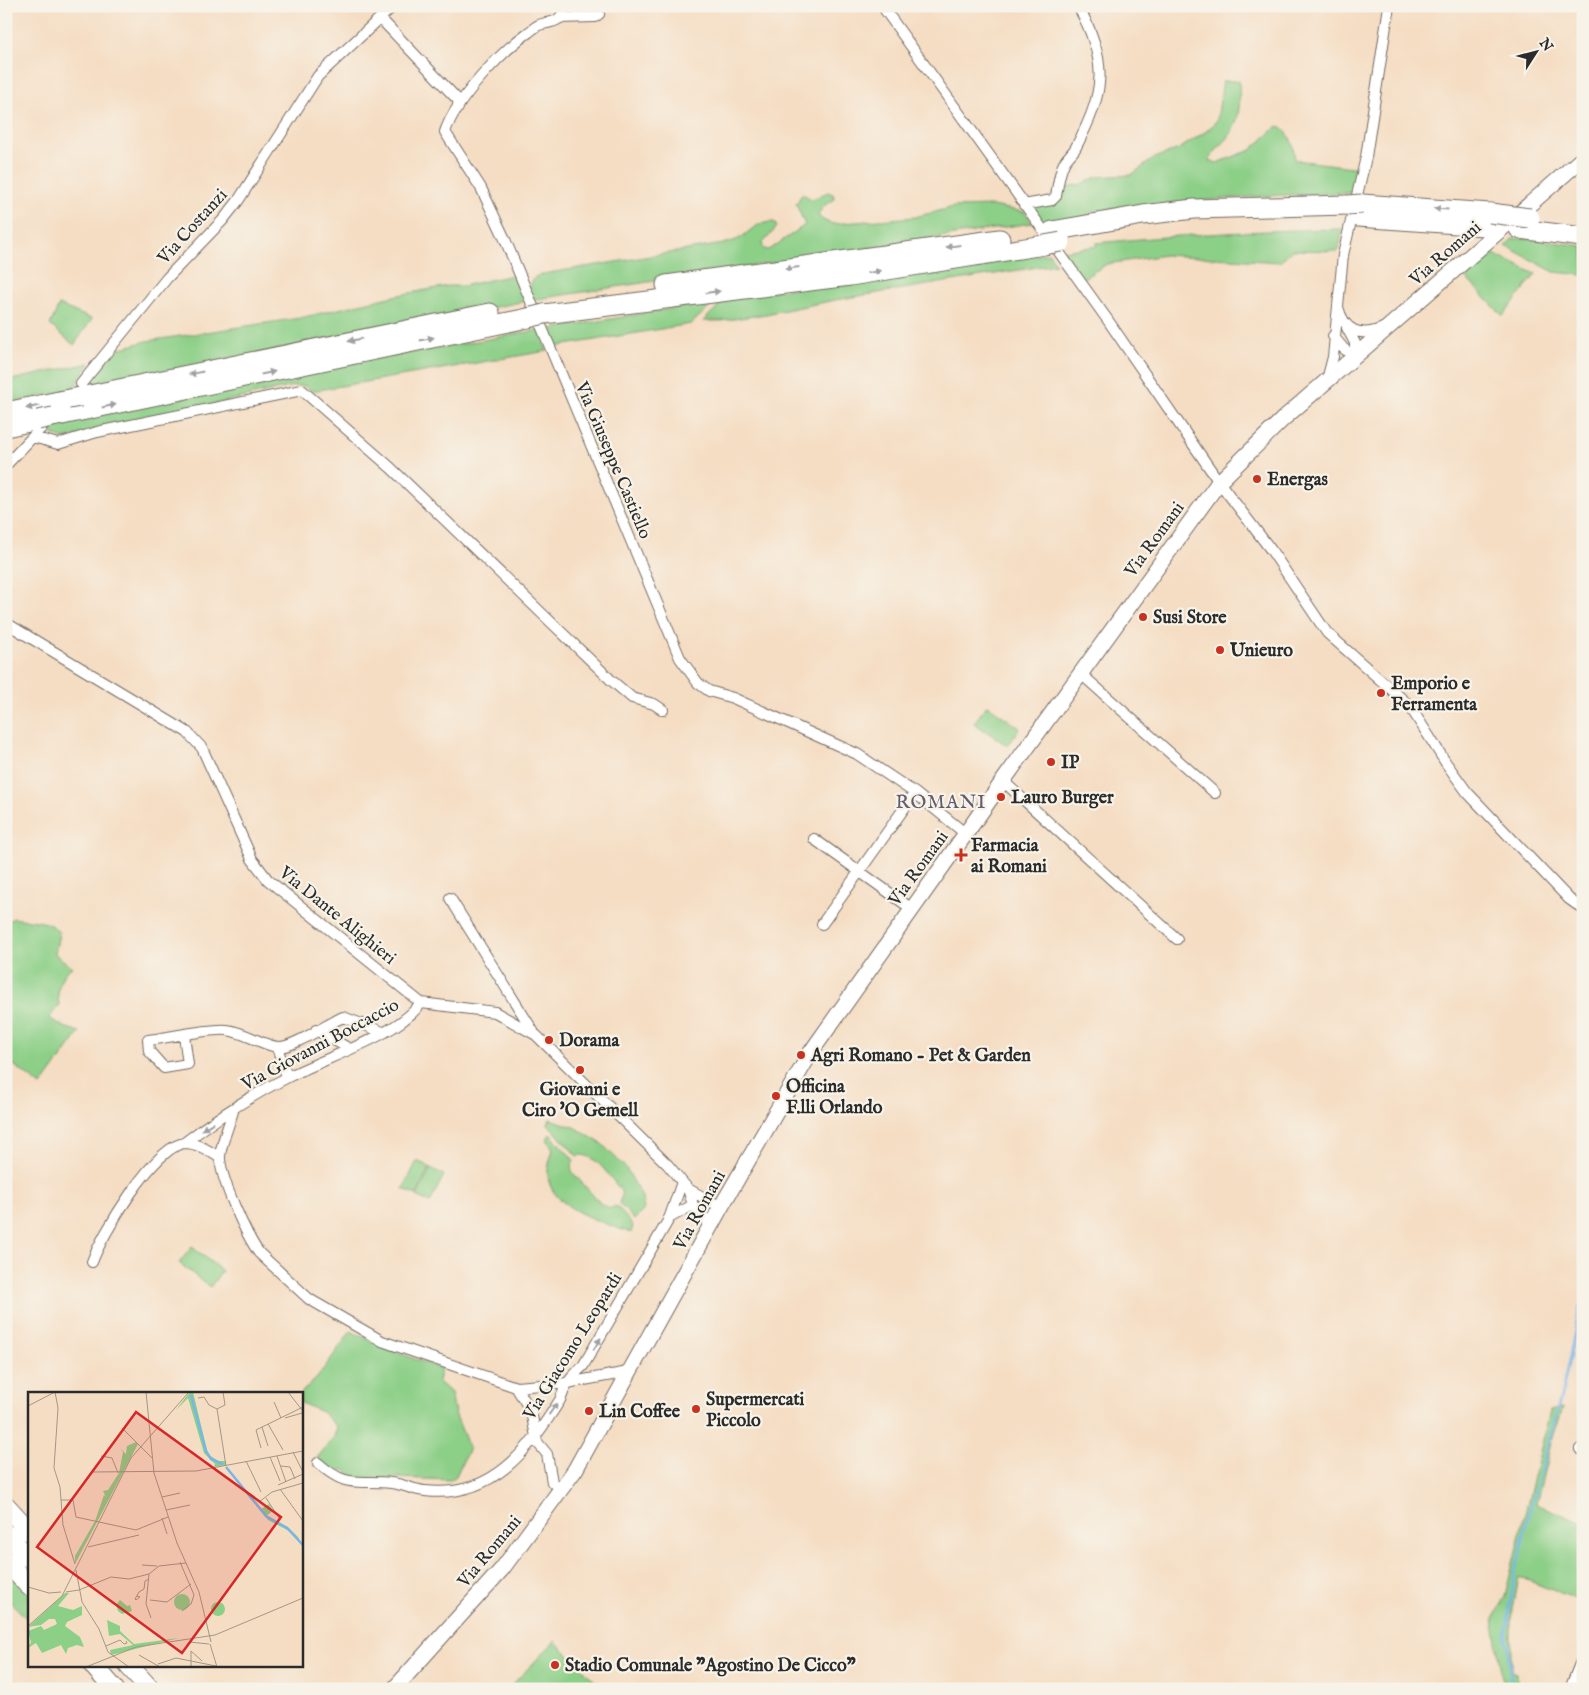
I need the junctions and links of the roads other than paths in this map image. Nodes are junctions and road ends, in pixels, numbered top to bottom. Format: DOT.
graph roads {
  1 [pos="393,6"];
  2 [pos="564,6"];
  3 [pos="595,6"];
  4 [pos="1078,6"];
  5 [pos="1389,6"];
  6 [pos="885,10"];
  7 [pos="380,18"];
  8 [pos="559,18"];
  9 [pos="458,108"];
  10 [pos="1583,158"];
  11 [pos="1024,205"];
  12 [pos="1576,230"];
  13 [pos="1337,303"];
  14 [pos="533,310"];
  15 [pos="1394,322"];
  16 [pos="1345,325"];
  17 [pos="1333,336"];
  18 [pos="1355,357"];
  19 [pos="1327,380"];
  20 [pos="81,391"];
  21 [pos="60,408"];
  22 [pos="6,412"];
  23 [pos="6,427"];
  24 [pos="38,428"];
  25 [pos="6,465"];
  26 [pos="1219,482"];
  27 [pos="6,622"];
  28 [pos="1080,674"];
  29 [pos="663,710"];
  30 [pos="1003,781"];
  31 [pos="1215,792"];
  32 [pos="915,793"];
  33 [pos="966,834"];
  34 [pos="814,839"];
  35 [pos="861,872"];
  36 [pos="450,898"];
  37 [pos="912,909"];
  38 [pos="1583,910"];
  39 [pos="822,924"];
  40 [pos="1177,939"];
  41 [pos="421,1002"];
  42 [pos="316,1030"];
  43 [pos="382,1032"];
  44 [pos="184,1035"];
  45 [pos="536,1035"];
  46 [pos="277,1047"];
  47 [pos="350,1049"];
  48 [pos="287,1077"];
  49 [pos="234,1111"];
  50 [pos="184,1143"];
  51 [pos="220,1158"];
  52 [pos="685,1186"];
  53 [pos="693,1206"];
  54 [pos="721,1207"];
  55 [pos="669,1219"];
  56 [pos="712,1226"];
  57 [pos="92,1262"];
  58 [pos="628,1375"];
  59 [pos="567,1383"];
  60 [pos="516,1387"];
  61 [pos="536,1434"];
  62 [pos="318,1463"];
  63 [pos="562,1490"];
  64 [pos="6,1506"];
  65 [pos="28,1529"];
  66 [pos="6,1534"];
  67 [pos="28,1557"];
  68 [pos="6,1561"];
  69 [pos="28,1585"];
  70 [pos="1583,1656"];
  71 [pos="131,1668"];
  72 [pos="98,1669"];
  73 [pos="1572,1684"];
  74 [pos="114,1689"];
  75 [pos="150,1689"];
  76 [pos="394,1689"];
  1 -- 7 [label="street, Via Costanzi"];
  2 -- 8 [label="street"];
  3 -- 8 [label="street, Via Giuseppe Castiello"];
  4 -- 11 [label="street"];
  5 -- 13 [label="street"];
  6 -- 11 [label="street"];
  7 -- 9 [label="street"];
  7 -- 20 [label="street, Via Costanzi"];
  8 -- 9 [label="street, Via Giuseppe Castiello"];
  9 -- 32 [label="street, Via Giuseppe Castiello"];
  10 -- 15 [label="street, Via Romani"];
  11 -- 26 [label="street"];
  12 -- 14 [label="highway"];
  13 -- 16 [label="street"];
  13 -- 17 [label="street"];
  14 -- 20 [label="highway, one-way"];
  21 -- 14 [label="highway, one-way"];
  15 -- 16 [label="street"];
  15 -- 18 [label="street, Via Romani"];
  16 -- 18 [label="street"];
  17 -- 18 [label="street"];
  17 -- 19 [label="street"];
  18 -- 19 [label="street, Via Romani"];
  19 -- 26 [label="street, Via Romani"];
  20 -- 21 [label="highway, bridge"];
  21 -- 22 [label="highway, one-way"];
  21 -- 24 [label="highway, bridge"];
  23 -- 24 [label="highway"];
  24 -- 25 [label="street"];
  24 -- 29 [label="street"];
  26 -- 28 [label="street, Via Romani"];
  26 -- 38 [label="street"];
  27 -- 41 [label="street, Via Dante Alighieri"];
  28 -- 30 [label="street, Via Romani"];
  28 -- 31 [label="street"];
  30 -- 33 [label="street, Via Romani"];
  30 -- 40 [label="street"];
  32 -- 33 [label="street, Via Giuseppe Castiello"];
  32 -- 35 [label="street"];
  33 -- 37 [label="street, Via Romani"];
  34 -- 35 [label="street"];
  35 -- 37 [label="street"];
  35 -- 39 [label="street"];
  36 -- 45 [label="street"];
  37 -- 54 [label="street, Via Romani"];
  41 -- 43 [label="street, Via Giovanni Boccaccio"];
  41 -- 45 [label="street"];
  42 -- 43 [label="street"];
  42 -- 46 [label="street"];
  42 -- 47 [label="street"];
  43 -- 47 [label="street, Via Giovanni Boccaccio"];
  44 -- 46 [label="street"];
  45 -- 52 [label="street"];
  46 -- 48 [label="street"];
  47 -- 48 [label="street, Via Giovanni Boccaccio"];
  48 -- 49 [label="street, Via Giovanni Boccaccio"];
  49 -- 50 [label="street, one-way"];
  49 -- 51 [label="street, Via Giovanni Boccaccio"];
  50 -- 51 [label="street"];
  50 -- 57 [label="street"];
  51 -- 60 [label="street"];
  52 -- 53 [label="street"];
  52 -- 54 [label="street"];
  52 -- 55 [label="street, Via Giacomo Leopardi"];
  53 -- 55 [label="street"];
  53 -- 56 [label="street"];
  54 -- 56 [label="street, Via Romani"];
  59 -- 55 [label="street, Via Giacomo Leopardi, one-way"];
  56 -- 58 [label="street, Via Romani"];
  58 -- 59 [label="street"];
  58 -- 63 [label="street, Via Romani"];
  59 -- 60 [label="street"];
  61 -- 59 [label="street, Via Giacomo Leopardi, one-way"];
  60 -- 61 [label="street"];
  61 -- 62 [label="street"];
  61 -- 63 [label="street, Via Giacomo Leopardi"];
  63 -- 76 [label="street, Via Romani"];
  64 -- 65 [label="highway"];
  66 -- 67 [label="highway"];
  68 -- 69 [label="highway"];
  70 -- 73 [label="street"];
  71 -- 75 [label="highway"];
  72 -- 74 [label="highway"];
}
